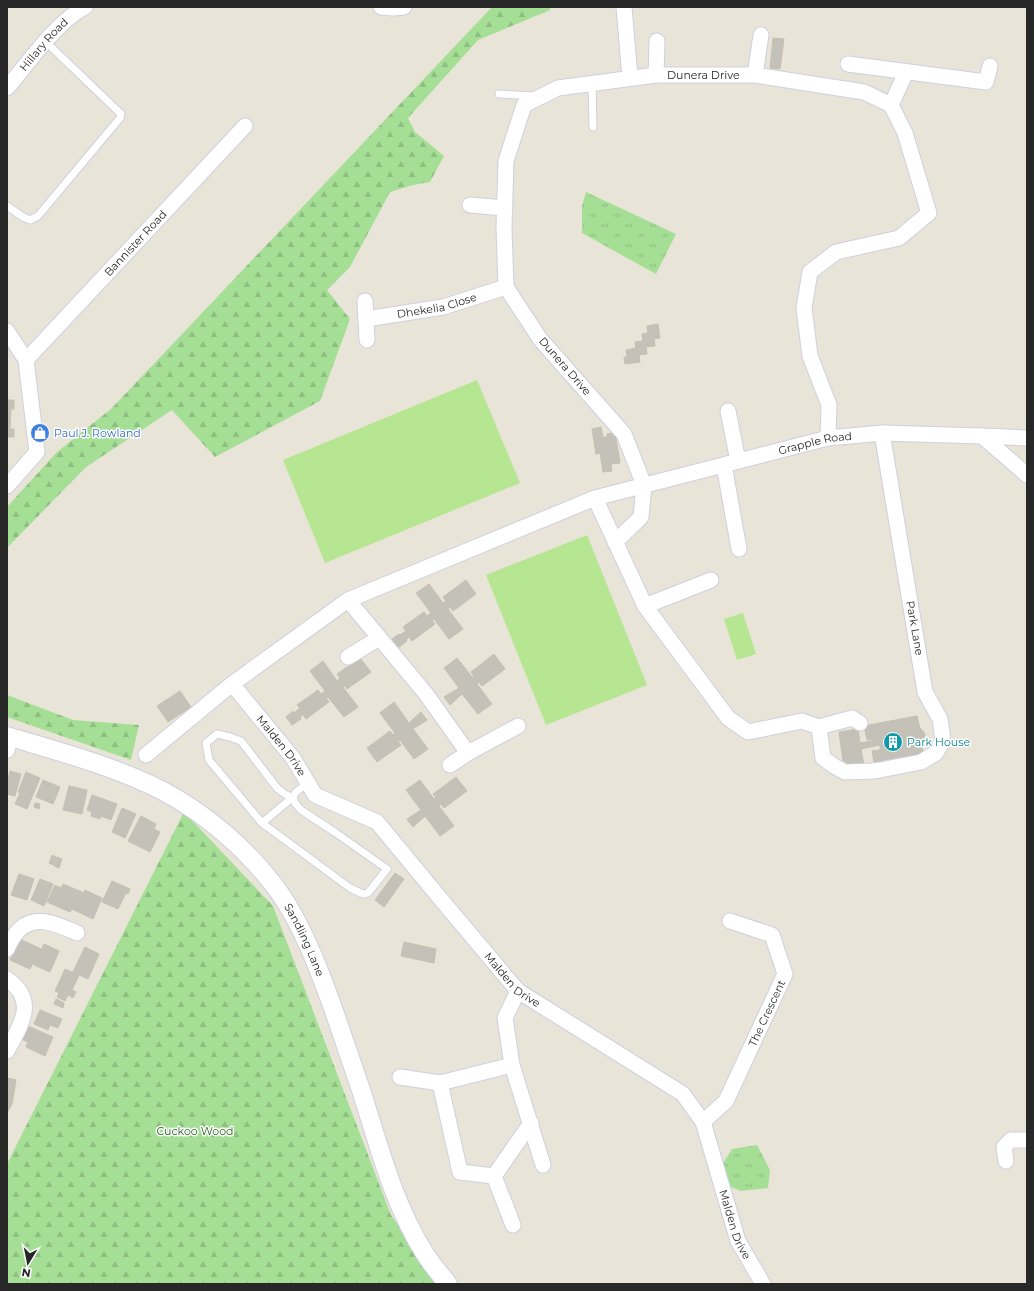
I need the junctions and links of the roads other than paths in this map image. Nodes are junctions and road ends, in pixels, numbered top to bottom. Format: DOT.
graph roads {
  1 [pos="85,7"];
  2 [pos="381,7"];
  3 [pos="404,7"];
  4 [pos="624,7"];
  5 [pos="761,35"];
  6 [pos="657,41"];
  7 [pos="46,42"];
  8 [pos="848,64"];
  9 [pos="990,66"];
  10 [pos="906,72"];
  11 [pos="656,75"];
  12 [pos="755,75"];
  13 [pos="630,78"];
  14 [pos="592,83"];
  15 [pos="7,88"];
  16 [pos="499,94"];
  17 [pos="541,96"];
  18 [pos="891,105"];
  19 [pos="245,126"];
  20 [pos="593,127"];
  21 [pos="470,205"];
  22 [pos="7,206"];
  23 [pos="505,208"];
  24 [pos="506,287"];
  25 [pos="365,301"];
  26 [pos="366,319"];
  27 [pos="7,331"];
  28 [pos="367,340"];
  29 [pos="26,360"];
  30 [pos="728,412"];
  31 [pos="882,433"];
  32 [pos="982,436"];
  33 [pos="828,438"];
  34 [pos="1027,438"];
  35 [pos="731,463"];
  36 [pos="1027,473"];
  37 [pos="644,485"];
  38 [pos="7,486"];
  39 [pos="595,498"];
  40 [pos="615,542"];
  41 [pos="739,549"];
  42 [pos="710,580"];
  43 [pos="348,600"];
  44 [pos="645,606"];
  45 [pos="379,638"];
  46 [pos="348,657"];
  47 [pos="232,684"];
  48 [pos="860,723"];
  49 [pos="518,726"];
  50 [pos="819,727"];
  51 [pos="8,741"];
  52 [pos="468,752"];
  53 [pos="146,755"];
  54 [pos="450,765"];
  55 [pos="308,783"];
  56 [pos="293,797"];
  57 [pos="262,823"];
  58 [pos="730,921"];
  59 [pos="77,933"];
  60 [pos="7,949"];
  61 [pos="7,979"];
  62 [pos="518,991"];
  63 [pos="7,1051"];
  64 [pos="512,1065"];
  65 [pos="400,1077"];
  66 [pos="440,1083"];
  67 [pos="703,1122"];
  68 [pos="530,1123"];
  69 [pos="1027,1140"];
  70 [pos="1006,1161"];
  71 [pos="544,1165"];
  72 [pos="494,1176"];
  73 [pos="513,1225"];
  74 [pos="448,1284"];
  75 [pos="763,1284"];
  1 -- 7 [label="street, Hillary Road"];
  2 -- 3 [label="street"];
  4 -- 13 [label="street"];
  5 -- 12 [label="street"];
  6 -- 11 [label="street"];
  7 -- 15 [label="street, Hillary Road"];
  7 -- 22 [label="lane"];
  8 -- 10 [label="street"];
  9 -- 10 [label="street"];
  10 -- 18 [label="street"];
  11 -- 12 [label="street, Dunera Drive"];
  11 -- 13 [label="street, Dunera Drive"];
  12 -- 18 [label="street, Dunera Drive"];
  13 -- 14 [label="street, Dunera Drive"];
  14 -- 17 [label="street, Dunera Drive"];
  14 -- 20 [label="lane"];
  16 -- 17 [label="lane"];
  17 -- 23 [label="street, Dunera Drive"];
  18 -- 33 [label="street"];
  19 -- 29 [label="street, Bannister Road"];
  21 -- 23 [label="street"];
  23 -- 24 [label="street, Dunera Drive"];
  24 -- 26 [label="street, Dhekelia Close"];
  24 -- 37 [label="street, Dunera Drive"];
  25 -- 26 [label="street"];
  26 -- 28 [label="street"];
  27 -- 29 [label="street"];
  29 -- 38 [label="street"];
  30 -- 35 [label="street"];
  31 -- 32 [label="street, Grapple Road"];
  31 -- 33 [label="street, Grapple Road"];
  31 -- 50 [label="street, Park Lane"];
  32 -- 34 [label="street, Grapple Road"];
  32 -- 36 [label="street"];
  33 -- 35 [label="street, Grapple Road"];
  35 -- 37 [label="street, Grapple Road"];
  35 -- 41 [label="street"];
  37 -- 39 [label="street, Grapple Road"];
  37 -- 40 [label="street"];
  39 -- 40 [label="street"];
  39 -- 43 [label="street, Grapple Road"];
  40 -- 44 [label="street"];
  42 -- 44 [label="street"];
  43 -- 45 [label="street"];
  43 -- 47 [label="street, Grapple Road"];
  44 -- 50 [label="street"];
  45 -- 46 [label="street"];
  45 -- 52 [label="street"];
  47 -- 53 [label="street, Grapple Road"];
  47 -- 55 [label="street, Malden Drive"];
  48 -- 50 [label="street"];
  49 -- 52 [label="street"];
  51 -- 74 [label="street, Sandling Lane"];
  52 -- 54 [label="street"];
  55 -- 56 [label="lane"];
  55 -- 62 [label="street, Malden Drive"];
  56 -- 57 [label="lane"];
  56 -- 57 [label="lane"];
  56 -- 57 [label="lane"];
  58 -- 67 [label="street, The Crescent"];
  59 -- 60 [label="street"];
  61 -- 63 [label="street"];
  62 -- 64 [label="street"];
  62 -- 67 [label="street, Malden Drive"];
  64 -- 66 [label="street"];
  64 -- 68 [label="street"];
  65 -- 66 [label="street"];
  66 -- 72 [label="street"];
  67 -- 75 [label="street, Malden Drive"];
  68 -- 71 [label="street"];
  68 -- 72 [label="street"];
  69 -- 70 [label="street"];
  72 -- 73 [label="street"];
}
